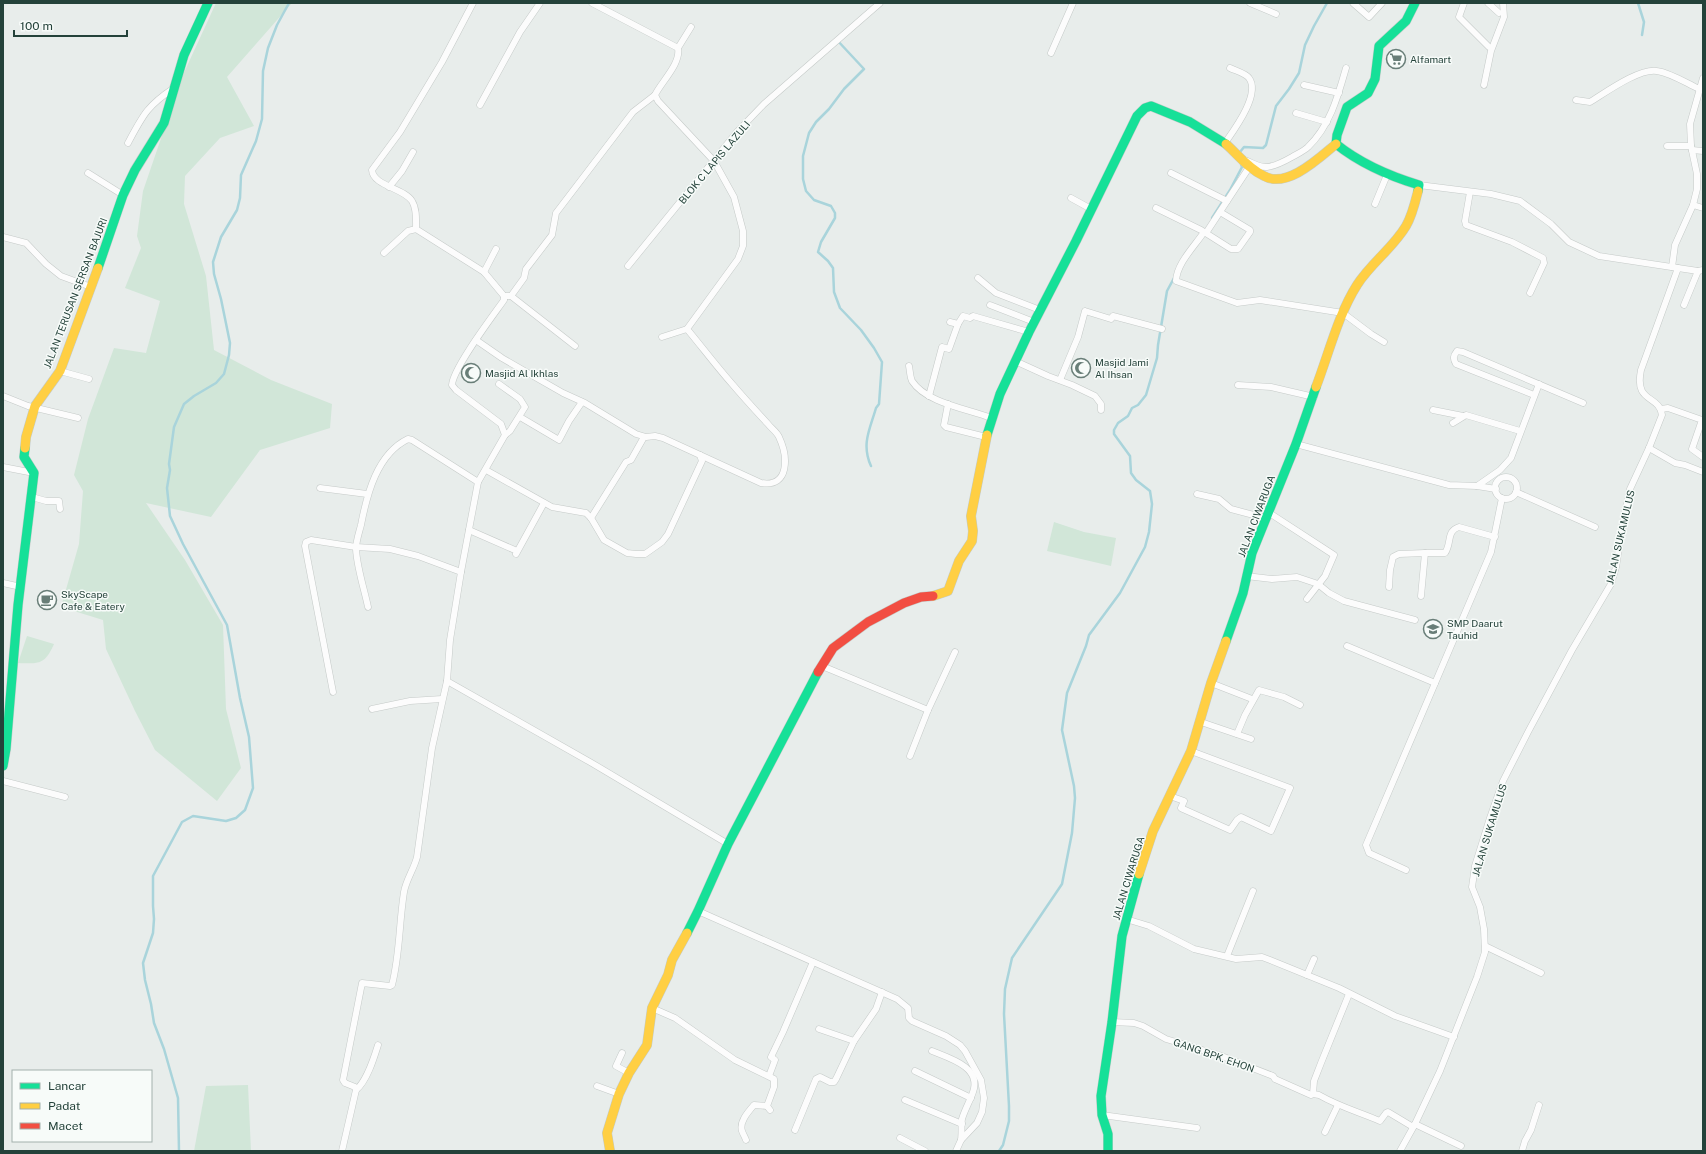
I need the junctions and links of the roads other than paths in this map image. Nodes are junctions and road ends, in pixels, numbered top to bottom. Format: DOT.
graph roads {
  1 [pos="208,3"];
  2 [pos="473,3"];
  3 [pos="540,3"];
  4 [pos="592,3"];
  5 [pos="880,3"];
  6 [pos="1073,3"];
  7 [pos="1250,3"];
  8 [pos="1353,3"];
  9 [pos="1382,3"];
  10 [pos="1415,3"];
  11 [pos="1464,3"];
  12 [pos="1488,3"];
  13 [pos="1503,3"];
  14 [pos="1499,13"];
  15 [pos="1276,14"];
  16 [pos="691,27"];
  17 [pos="1489,47"];
  18 [pos="678,48"];
  19 [pos="1050,53"];
  20 [pos="1230,68"];
  21 [pos="1346,68"];
  22 [pos="1703,78"];
  23 [pos="1304,85"];
  24 [pos="1484,85"];
  25 [pos="174,88"];
  26 [pos="1699,90"];
  27 [pos="1339,93"];
  28 [pos="655,95"];
  29 [pos="1576,100"];
  30 [pos="480,105"];
  31 [pos="1296,113"];
  32 [pos="1327,122"];
  33 [pos="128,143"];
  34 [pos="1225,143"];
  35 [pos="1336,144"];
  36 [pos="1667,146"];
  37 [pos="1691,148"];
  38 [pos="1703,151"];
  39 [pos="413,152"];
  40 [pos="1242,159"];
  41 [pos="714,161"];
  42 [pos="1250,166"];
  43 [pos="88,173"];
  44 [pos="1170,173"];
  45 [pos="1387,175"];
  46 [pos="1419,185"];
  47 [pos="389,187"];
  48 [pos="1470,192"];
  49 [pos="123,195"];
  50 [pos="1071,198"];
  51 [pos="1227,201"];
  52 [pos="1375,204"];
  53 [pos="1694,205"];
  54 [pos="1156,208"];
  55 [pos="1703,208"];
  56 [pos="1091,209"];
  57 [pos="1220,212"];
  58 [pos="416,229"];
  59 [pos="1205,233"];
  60 [pos="3,237"];
  61 [pos="496,249"];
  62 [pos="384,253"];
  63 [pos="628,266"];
  64 [pos="1675,268"];
  65 [pos="1701,270"];
  66 [pos="484,272"];
  67 [pos="978,278"];
  68 [pos="91,287"];
  69 [pos="1530,293"];
  70 [pos="508,296"];
  71 [pos="990,305"];
  72 [pos="1684,305"];
  73 [pos="1040,310"];
  74 [pos="1343,313"];
  75 [pos="950,322"];
  76 [pos="1034,322"];
  77 [pos="958,324"];
  78 [pos="687,328"];
  79 [pos="1162,329"];
  80 [pos="1029,332"];
  81 [pos="662,337"];
  82 [pos="476,340"];
  83 [pos="1384,342"];
  84 [pos="574,346"];
  85 [pos="1015,362"];
  86 [pos="909,366"];
  87 [pos="60,371"];
  88 [pos="89,379"];
  89 [pos="1060,380"];
  90 [pos="499,384"];
  91 [pos="1539,384"];
  92 [pos="1238,386"];
  93 [pos="1534,395"];
  94 [pos="3,396"];
  95 [pos="929,396"];
  96 [pos="1314,397"];
  97 [pos="582,402"];
  98 [pos="1583,403"];
  99 [pos="948,404"];
  100 [pos="35,406"];
  101 [pos="1661,409"];
  102 [pos="1101,410"];
  103 [pos="1433,410"];
  104 [pos="1463,416"];
  105 [pos="520,417"];
  106 [pos="78,418"];
  107 [pos="991,418"];
  108 [pos="1453,423"];
  109 [pos="1701,429"];
  110 [pos="1520,431"];
  111 [pos="506,435"];
  112 [pos="644,437"];
  113 [pos="986,437"];
  114 [pos="1296,444"];
  115 [pos="1649,448"];
  116 [pos="700,455"];
  117 [pos="1703,457"];
  118 [pos="3,467"];
  119 [pos="486,470"];
  120 [pos="1703,472"];
  121 [pos="34,474"];
  122 [pos="478,482"];
  123 [pos="1476,486"];
  124 [pos="320,488"];
  125 [pos="1496,490"];
  126 [pos="1516,492"];
  127 [pos="367,494"];
  128 [pos="1197,494"];
  129 [pos="32,497"];
  130 [pos="1502,498"];
  131 [pos="544,503"];
  132 [pos="60,509"];
  133 [pos="1266,515"];
  134 [pos="591,518"];
  135 [pos="1596,527"];
  136 [pos="469,530"];
  137 [pos="1495,537"];
  138 [pos="356,548"];
  139 [pos="1425,553"];
  140 [pos="461,572"];
  141 [pos="1246,576"];
  142 [pos="3,583"];
  143 [pos="1318,584"];
  144 [pos="21,587"];
  145 [pos="1389,587"];
  146 [pos="1421,596"];
  147 [pos="1307,599"];
  148 [pos="368,607"];
  149 [pos="1415,620"];
  150 [pos="1348,646"];
  151 [pos="955,652"];
  152 [pos="822,666"];
  153 [pos="447,681"];
  154 [pos="1211,683"];
  155 [pos="1435,683"];
  156 [pos="333,692"];
  157 [pos="442,699"];
  158 [pos="1252,699"];
  159 [pos="1300,704"];
  160 [pos="6,705"];
  161 [pos="372,709"];
  162 [pos="928,710"];
  163 [pos="1201,722"];
  164 [pos="1237,734"];
  165 [pos="1251,739"];
  166 [pos="1191,751"];
  167 [pos="910,756"];
  168 [pos="3,766"];
  169 [pos="3,781"];
  170 [pos="1170,796"];
  171 [pos="64,797"];
  172 [pos="728,844"];
  173 [pos="1406,870"];
  174 [pos="1253,891"];
  175 [pos="698,911"];
  176 [pos="1126,919"];
  177 [pos="1485,946"];
  178 [pos="1227,956"];
  179 [pos="1314,959"];
  180 [pos="813,962"];
  181 [pos="1541,974"];
  182 [pos="1307,975"];
  183 [pos="882,992"];
  184 [pos="1349,994"];
  185 [pos="652,1008"];
  186 [pos="1112,1022"];
  187 [pos="819,1029"];
  188 [pos="1454,1037"];
  189 [pos="854,1041"];
  190 [pos="378,1045"];
  191 [pos="932,1051"];
  192 [pos="622,1053"];
  193 [pos="915,1071"];
  194 [pos="629,1073"];
  195 [pos="768,1076"];
  196 [pos="597,1086"];
  197 [pos="356,1090"];
  198 [pos="619,1094"];
  199 [pos="1313,1094"];
  200 [pos="971,1098"];
  201 [pos="906,1100"];
  202 [pos="1338,1105"];
  203 [pos="1539,1105"];
  204 [pos="1102,1115"];
  205 [pos="962,1124"];
  206 [pos="1414,1126"];
  207 [pos="1197,1128"];
  208 [pos="795,1130"];
  209 [pos="1325,1132"];
  210 [pos="900,1138"];
  211 [pos="746,1140"];
  212 [pos="960,1140"];
  213 [pos="1461,1146"];
  214 [pos="342,1151"];
  215 [pos="610,1151"];
  216 [pos="925,1151"];
  217 [pos="956,1151"];
  218 [pos="1108,1151"];
  219 [pos="1400,1151"];
  220 [pos="1522,1151"];
  1 -- 25 [label="street, JALAN TERUSAN SERSAN BAJURI"];
  2 -- 47 [label="street"];
  3 -- 30 [label="street"];
  4 -- 18 [label="street"];
  5 -- 41 [label="street, BLOK C LAPIS LAZULI"];
  6 -- 19 [label="street"];
  7 -- 15 [label="street"];
  8 -- 9 [label="street"];
  10 -- 35 [label="street"];
  11 -- 17 [label="street"];
  12 -- 14 [label="street"];
  13 -- 24 [label="street"];
  16 -- 18 [label="street"];
  18 -- 28 [label="street"];
  20 -- 34 [label="street"];
  21 -- 27 [label="street"];
  22 -- 26 [label="street"];
  23 -- 27 [label="street"];
  25 -- 33 [label="street"];
  25 -- 49 [label="street, JALAN TERUSAN SERSAN BAJURI"];
  26 -- 29 [label="street"];
  26 -- 37 [label="street"];
  27 -- 32 [label="street"];
  28 -- 41 [label="street"];
  28 -- 70 [label="street"];
  31 -- 32 [label="street"];
  32 -- 40 [label="street"];
  34 -- 40 [label="street"];
  34 -- 56 [label="street"];
  35 -- 42 [label="street"];
  35 -- 45 [label="street"];
  36 -- 37 [label="street"];
  37 -- 38 [label="street"];
  37 -- 53 [label="street"];
  39 -- 47 [label="street"];
  40 -- 42 [label="street"];
  41 -- 63 [label="street, BLOK C LAPIS LAZULI"];
  41 -- 78 [label="street"];
  42 -- 51 [label="street"];
  43 -- 49 [label="street"];
  44 -- 51 [label="street"];
  45 -- 46 [label="street"];
  45 -- 52 [label="street"];
  46 -- 48 [label="street"];
  46 -- 74 [label="street, JALAN CIWARUGA"];
  47 -- 58 [label="street"];
  48 -- 64 [label="street"];
  48 -- 69 [label="street"];
  49 -- 68 [label="street, JALAN TERUSAN SERSAN BAJURI"];
  50 -- 56 [label="street"];
  51 -- 57 [label="street"];
  53 -- 55 [label="street"];
  53 -- 64 [label="street"];
  54 -- 59 [label="street"];
  56 -- 73 [label="street"];
  57 -- 59 [label="street"];
  57 -- 59 [label="street"];
  58 -- 62 [label="street"];
  58 -- 66 [label="street"];
  59 -- 74 [label="street"];
  60 -- 68 [label="street"];
  61 -- 66 [label="street"];
  64 -- 65 [label="street"];
  64 -- 101 [label="street"];
  65 -- 72 [label="street"];
  66 -- 70 [label="street"];
  67 -- 73 [label="street"];
  68 -- 87 [label="street, JALAN TERUSAN SERSAN BAJURI"];
  70 -- 82 [label="street"];
  70 -- 84 [label="street"];
  71 -- 76 [label="street"];
  73 -- 76 [label="street"];
  74 -- 83 [label="street"];
  74 -- 96 [label="street, JALAN CIWARUGA"];
  75 -- 77 [label="street"];
  76 -- 80 [label="street"];
  77 -- 80 [label="street"];
  77 -- 95 [label="street"];
  78 -- 81 [label="street"];
  78 -- 116 [label="street"];
  79 -- 89 [label="street"];
  80 -- 85 [label="street"];
  82 -- 97 [label="street"];
  82 -- 111 [label="street"];
  85 -- 89 [label="street"];
  85 -- 107 [label="street"];
  86 -- 95 [label="street"];
  87 -- 88 [label="street"];
  87 -- 100 [label="street, JALAN TERUSAN SERSAN BAJURI"];
  89 -- 102 [label="street"];
  90 -- 105 [label="street"];
  91 -- 93 [label="street"];
  91 -- 93 [label="street"];
  91 -- 98 [label="street"];
  92 -- 96 [label="street"];
  93 -- 110 [label="street"];
  94 -- 100 [label="street"];
  95 -- 99 [label="street"];
  96 -- 114 [label="street, JALAN CIWARUGA"];
  97 -- 105 [label="street"];
  97 -- 112 [label="street"];
  99 -- 107 [label="street"];
  99 -- 113 [label="street"];
  100 -- 106 [label="street"];
  100 -- 121 [label="street, JALAN TERUSAN SERSAN BAJURI"];
  101 -- 109 [label="street"];
  101 -- 115 [label="street, JALAN SUKAMULUS"];
  103 -- 104 [label="street"];
  104 -- 108 [label="street"];
  104 -- 110 [label="street"];
  105 -- 111 [label="street"];
  107 -- 113 [label="street"];
  109 -- 117 [label="street"];
  110 -- 123 [label="street"];
  111 -- 119 [label="street"];
  112 -- 116 [label="street"];
  112 -- 134 [label="street"];
  113 -- 152 [label="street"];
  114 -- 123 [label="street"];
  114 -- 133 [label="street, JALAN CIWARUGA"];
  115 -- 120 [label="street"];
  115 -- 177 [label="street, JALAN SUKAMULUS"];
  116 -- 134 [label="street"];
  118 -- 121 [label="street"];
  119 -- 122 [label="street"];
  119 -- 131 [label="street"];
  121 -- 129 [label="street"];
  122 -- 127 [label="street"];
  122 -- 136 [label="street"];
  123 -- 125 [label="street"];
  124 -- 127 [label="street"];
  125 -- 126 [label="street"];
  125 -- 130 [label="street"];
  126 -- 130 [label="street"];
  126 -- 135 [label="street"];
  127 -- 138 [label="street"];
  128 -- 133 [label="street"];
  129 -- 132 [label="street"];
  129 -- 144 [label="street"];
  130 -- 137 [label="street"];
  131 -- 134 [label="street"];
  131 -- 136 [label="street"];
  133 -- 141 [label="street, JALAN CIWARUGA"];
  133 -- 143 [label="street"];
  136 -- 140 [label="street"];
  137 -- 139 [label="street"];
  137 -- 155 [label="street"];
  138 -- 140 [label="street"];
  138 -- 148 [label="street"];
  138 -- 156 [label="street"];
  139 -- 145 [label="street"];
  139 -- 146 [label="street"];
  140 -- 153 [label="street"];
  141 -- 143 [label="street"];
  141 -- 154 [label="street, JALAN CIWARUGA"];
  142 -- 144 [label="street"];
  143 -- 147 [label="street"];
  143 -- 149 [label="street"];
  144 -- 160 [label="street"];
  150 -- 155 [label="street"];
  151 -- 162 [label="street"];
  152 -- 162 [label="street"];
  152 -- 172 [label="street"];
  153 -- 157 [label="street"];
  153 -- 172 [label="street"];
  154 -- 158 [label="street"];
  154 -- 163 [label="street, JALAN CIWARUGA"];
  155 -- 173 [label="street"];
  157 -- 161 [label="street"];
  157 -- 197 [label="street"];
  158 -- 159 [label="street"];
  158 -- 164 [label="street"];
  160 -- 168 [label="street"];
  162 -- 167 [label="street"];
  163 -- 164 [label="street"];
  163 -- 166 [label="street, JALAN CIWARUGA"];
  164 -- 165 [label="street"];
  166 -- 170 [label="street, JALAN CIWARUGA"];
  166 -- 170 [label="street"];
  169 -- 171 [label="street"];
  170 -- 176 [label="street, JALAN CIWARUGA"];
  172 -- 175 [label="street"];
  174 -- 178 [label="street"];
  175 -- 180 [label="street"];
  175 -- 185 [label="street"];
  176 -- 178 [label="street"];
  176 -- 186 [label="street, JALAN CIWARUGA"];
  177 -- 181 [label="street"];
  177 -- 188 [label="street, JALAN SUKAMULUS"];
  178 -- 182 [label="street"];
  179 -- 182 [label="street"];
  180 -- 183 [label="street"];
  180 -- 195 [label="street"];
  182 -- 184 [label="street"];
  183 -- 189 [label="street"];
  183 -- 212 [label="street"];
  184 -- 188 [label="street"];
  184 -- 199 [label="street"];
  185 -- 194 [label="street"];
  185 -- 195 [label="street"];
  186 -- 199 [label="street, GANG BPK. EHON"];
  186 -- 204 [label="street, JALAN CIWARUGA"];
  187 -- 189 [label="street"];
  188 -- 206 [label="street, JALAN SUKAMULUS"];
  189 -- 208 [label="street"];
  190 -- 197 [label="street"];
  191 -- 200 [label="street"];
  192 -- 194 [label="street"];
  193 -- 200 [label="street"];
  194 -- 198 [label="street"];
  195 -- 211 [label="street"];
  196 -- 198 [label="street"];
  197 -- 214 [label="street"];
  198 -- 215 [label="street"];
  199 -- 202 [label="street, GANG BPK. EHON"];
  200 -- 205 [label="street"];
  201 -- 205 [label="street"];
  202 -- 206 [label="street, GANG BPK. EHON"];
  202 -- 209 [label="street"];
  203 -- 220 [label="street"];
  204 -- 207 [label="street"];
  204 -- 218 [label="street, JALAN CIWARUGA"];
  205 -- 212 [label="street"];
  206 -- 213 [label="street"];
  206 -- 219 [label="street, JALAN SUKAMULUS"];
  210 -- 216 [label="street"];
  212 -- 217 [label="street"];
}
